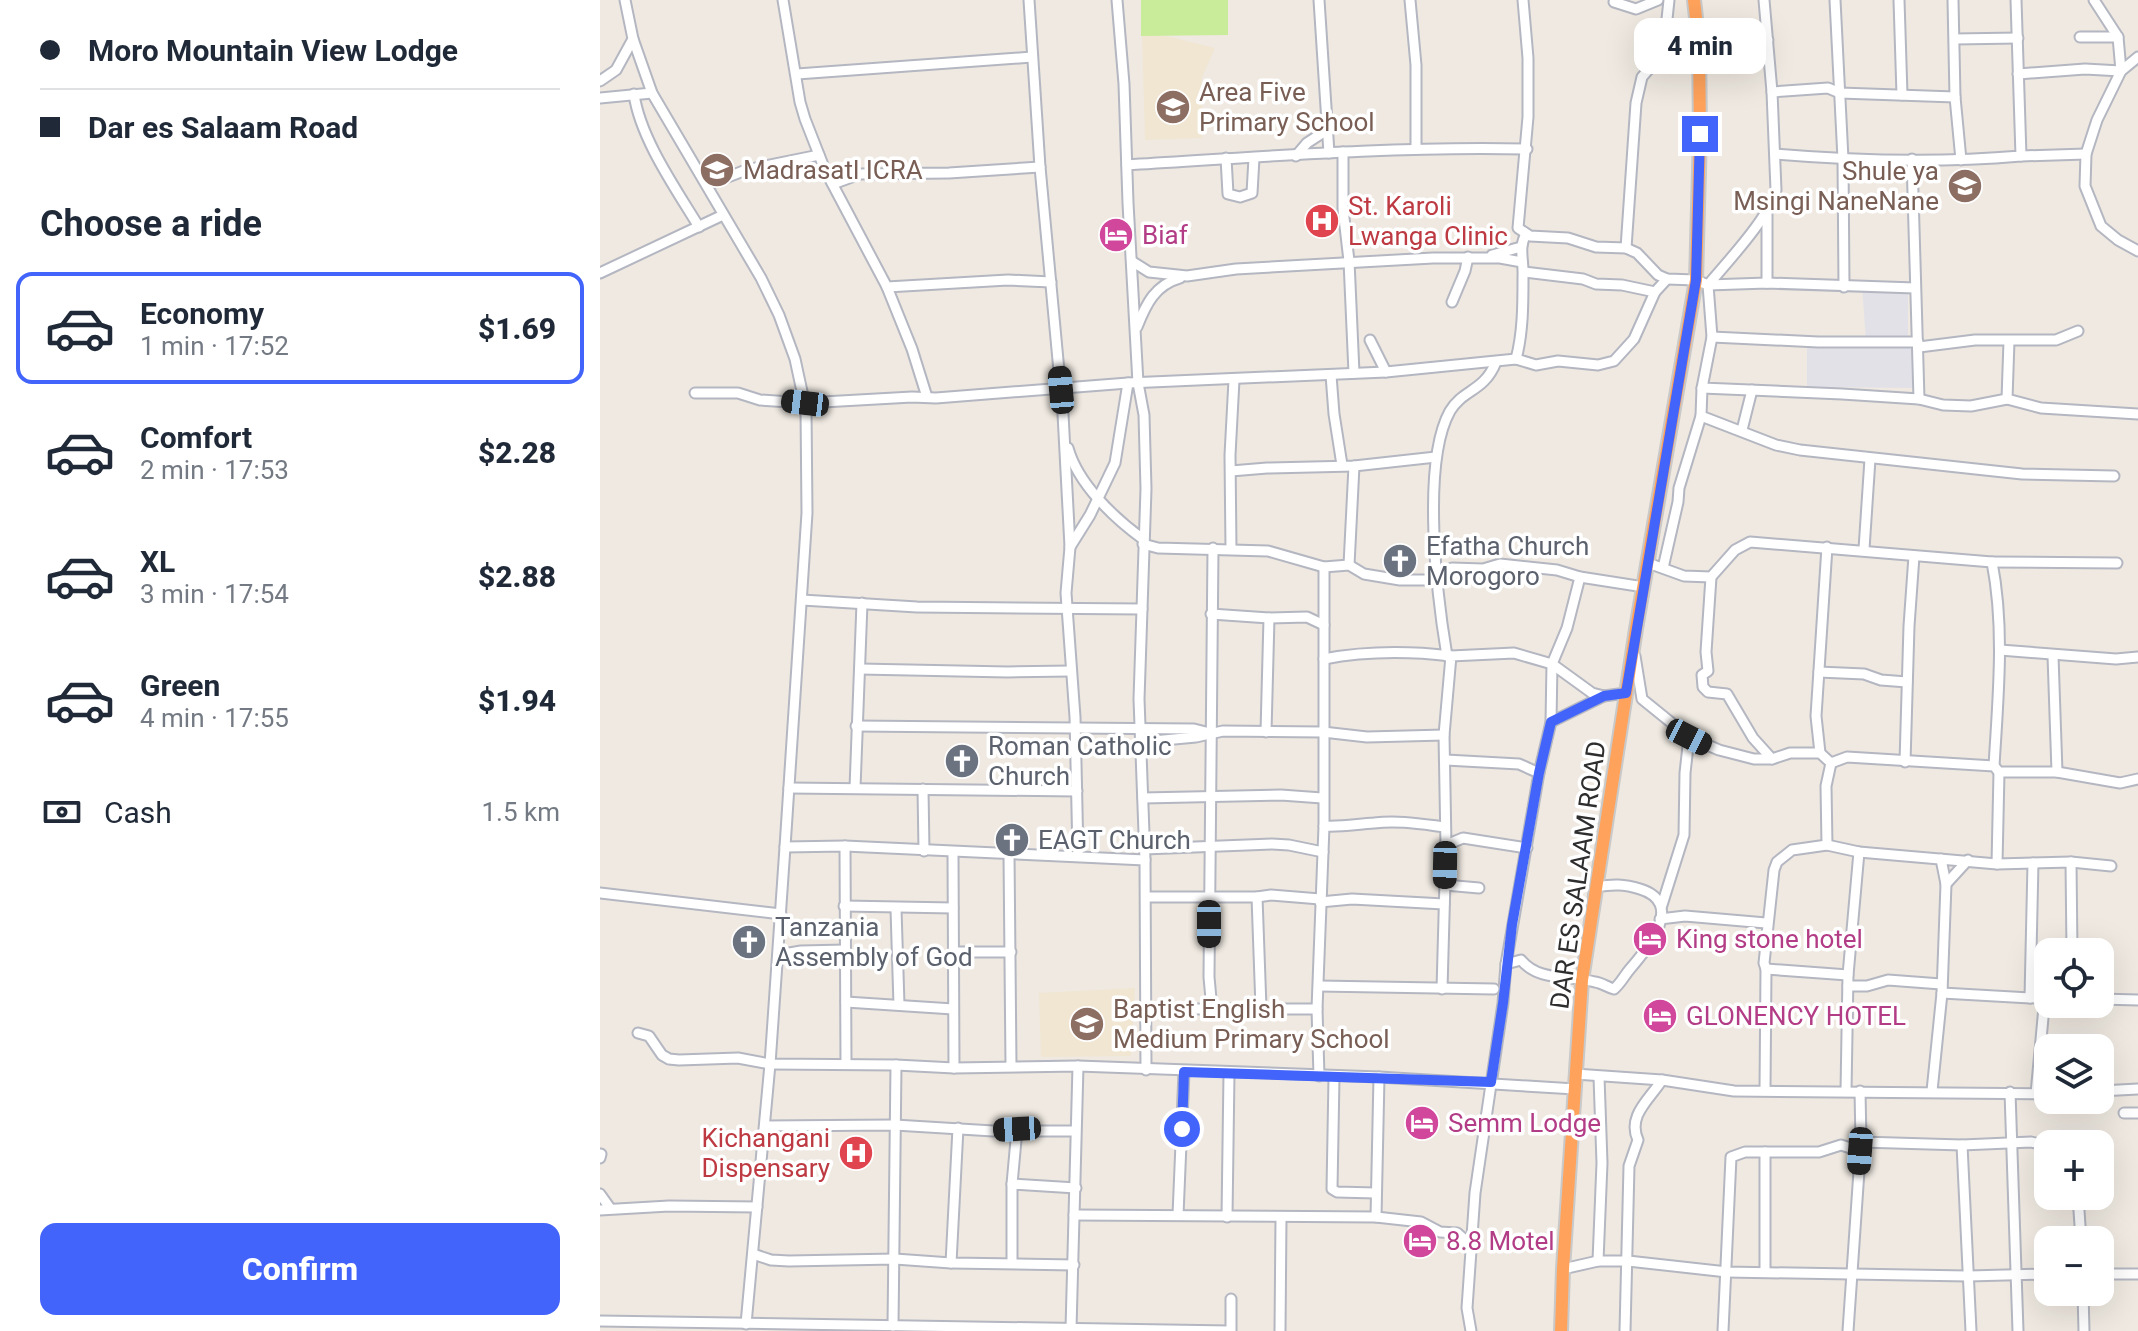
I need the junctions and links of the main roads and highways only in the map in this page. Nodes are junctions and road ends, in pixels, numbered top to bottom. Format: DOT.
graph roads {
  1 [pos="1694,0"];
  2 [pos="1561,1331"];
  1 -- 2 [label="highway, DAR ES SALAAM ROAD"];
}
